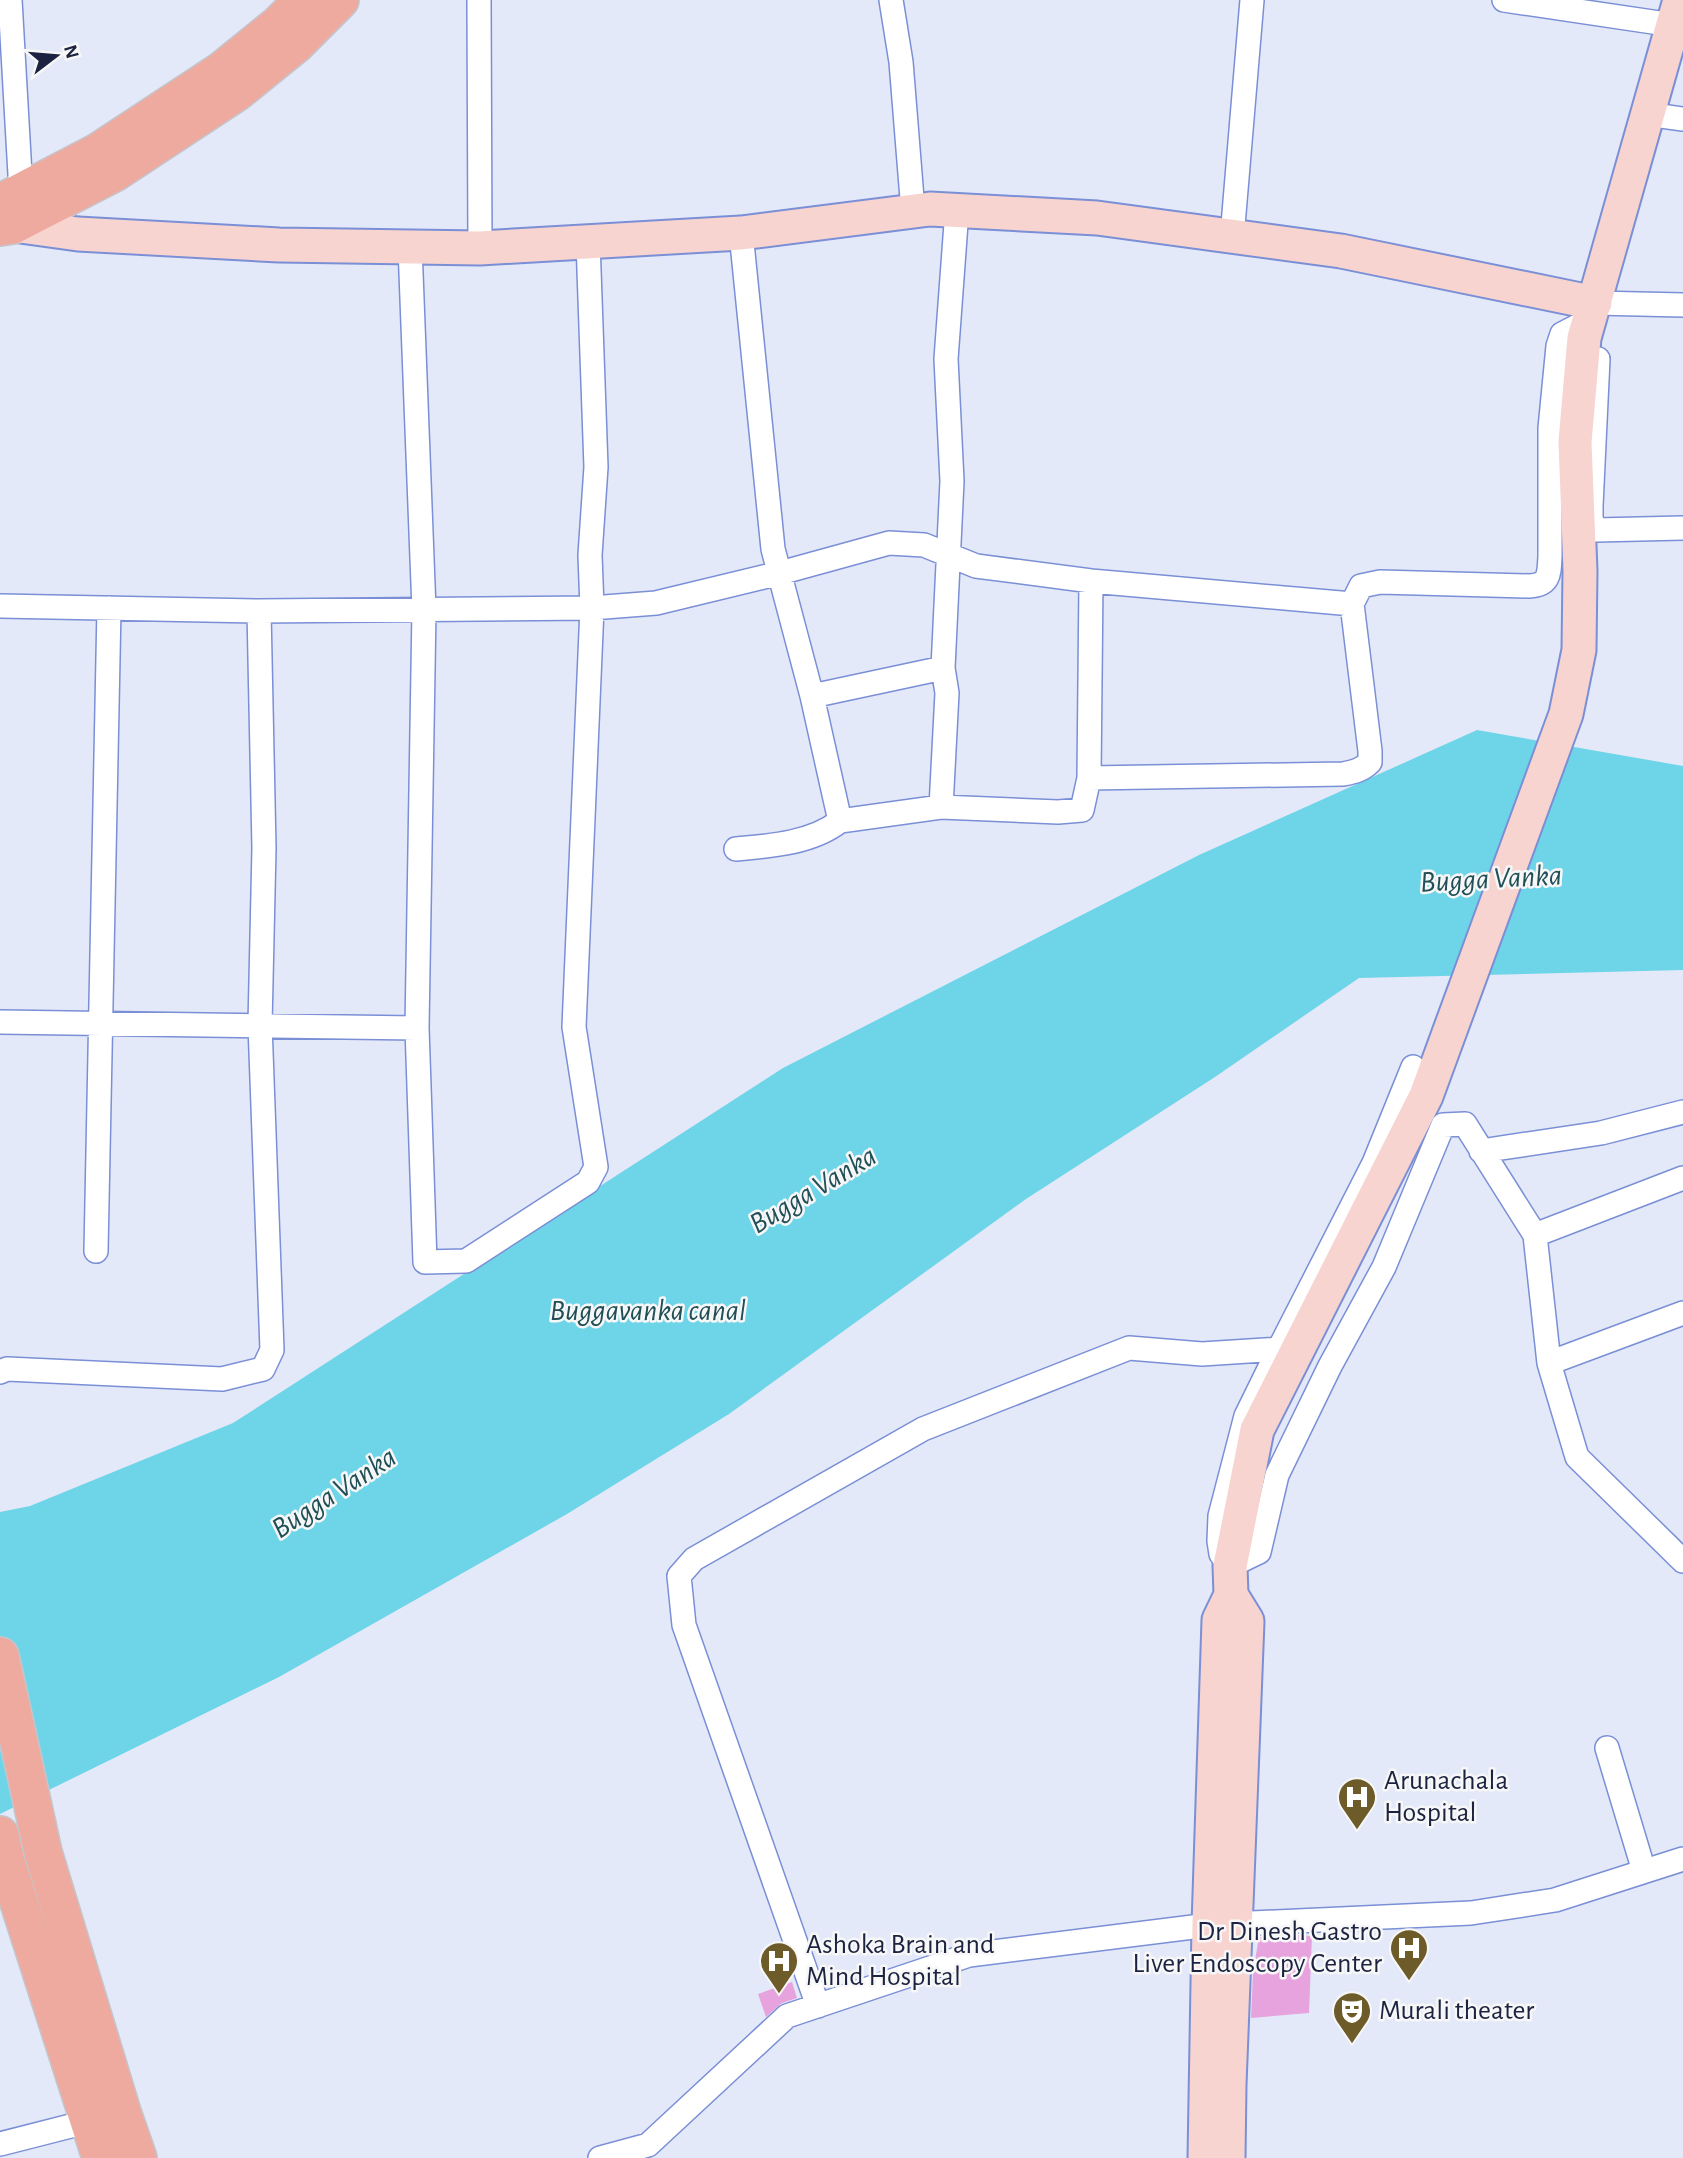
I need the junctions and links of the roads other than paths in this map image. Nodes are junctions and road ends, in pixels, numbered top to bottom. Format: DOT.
graph roads {
  1 [pos="10,0"];
  2 [pos="303,0"];
  3 [pos="340,0"];
  4 [pos="479,0"];
  5 [pos="891,0"];
  6 [pos="1252,0"];
  7 [pos="1504,0"];
  8 [pos="1676,13"];
  9 [pos="1647,114"];
  10 [pos="1683,119"];
  11 [pos="957,210"];
  12 [pos="8,211"];
  13 [pos="913,211"];
  14 [pos="741,233"];
  15 [pos="1232,237"];
  16 [pos="588,242"];
  17 [pos="410,247"];
  18 [pos="480,248"];
  19 [pos="1683,305"];
  20 [pos="1592,312"];
  21 [pos="1683,528"];
  22 [pos="949,554"];
  23 [pos="780,573"];
  24 [pos="1091,581"];
  25 [pos="1352,604"];
  26 [pos="0,606"];
  27 [pos="108,608"];
  28 [pos="592,608"];
  29 [pos="424,610"];
  30 [pos="259,611"];
  31 [pos="943,668"];
  32 [pos="812,696"];
  33 [pos="1089,778"];
  34 [pos="941,807"];
  35 [pos="840,821"];
  36 [pos="736,849"];
  37 [pos="0,1022"];
  38 [pos="100,1023"];
  39 [pos="260,1025"];
  40 [pos="417,1028"];
  41 [pos="1420,1081"];
  42 [pos="1683,1112"];
  43 [pos="1481,1151"];
  44 [pos="1683,1178"];
  45 [pos="1535,1235"];
  46 [pos="96,1251"];
  47 [pos="1683,1313"];
  48 [pos="1279,1349"];
  49 [pos="1549,1363"];
  50 [pos="0,1372"];
  51 [pos="1683,1561"];
  52 [pos="1231,1581"];
  53 [pos="0,1656"];
  54 [pos="1607,1748"];
  55 [pos="3,1847"];
  56 [pos="1683,1859"];
  57 [pos="1644,1871"];
  58 [pos="1222,1925"];
  59 [pos="818,2006"];
  60 [pos="106,2117"];
  61 [pos="0,2144"];
  62 [pos="606,2157"];
  63 [pos="102,2158"];
  64 [pos="138,2158"];
  65 [pos="1205,2158"];
  66 [pos="1228,2158"];
  1 -- 12 [label="street"];
  2 -- 12 [label="main road"];
  3 -- 12 [label="main road"];
  4 -- 18 [label="street"];
  5 -- 13 [label="street"];
  6 -- 15 [label="street"];
  7 -- 8 [label="street"];
  8 -- 9 [label="main road"];
  9 -- 10 [label="street"];
  9 -- 20 [label="main road"];
  11 -- 13 [label="main road"];
  11 -- 15 [label="main road"];
  11 -- 22 [label="street"];
  12 -- 17 [label="main road"];
  13 -- 14 [label="main road"];
  14 -- 16 [label="main road"];
  14 -- 23 [label="street"];
  15 -- 20 [label="main road"];
  16 -- 18 [label="main road"];
  16 -- 28 [label="street"];
  17 -- 18 [label="main road"];
  17 -- 29 [label="street"];
  19 -- 20 [label="street"];
  20 -- 21 [label="street"];
  20 -- 25 [label="street"];
  20 -- 41 [label="main road"];
  22 -- 23 [label="street"];
  22 -- 24 [label="street"];
  22 -- 31 [label="street"];
  23 -- 28 [label="street"];
  23 -- 32 [label="street"];
  24 -- 25 [label="street"];
  24 -- 33 [label="street"];
  25 -- 33 [label="street"];
  26 -- 27 [label="street"];
  27 -- 30 [label="street"];
  27 -- 38 [label="street"];
  28 -- 29 [label="street"];
  28 -- 40 [label="street"];
  29 -- 30 [label="street"];
  29 -- 40 [label="street"];
  30 -- 39 [label="street"];
  31 -- 32 [label="street"];
  31 -- 34 [label="street"];
  32 -- 35 [label="street"];
  33 -- 34 [label="street"];
  34 -- 35 [label="street"];
  35 -- 36 [label="street"];
  37 -- 38 [label="street"];
  38 -- 39 [label="street"];
  38 -- 46 [label="street"];
  39 -- 40 [label="street"];
  39 -- 50 [label="street"];
  41 -- 48 [label="street"];
  41 -- 52 [label="main road"];
  42 -- 43 [label="street"];
  43 -- 45 [label="street"];
  43 -- 52 [label="street"];
  44 -- 45 [label="street"];
  45 -- 49 [label="street"];
  47 -- 49 [label="street"];
  48 -- 52 [label="street"];
  48 -- 59 [label="street"];
  49 -- 51 [label="street"];
  52 -- 58 [label="main road"];
  53 -- 60 [label="main road"];
  54 -- 57 [label="street"];
  55 -- 60 [label="main road"];
  56 -- 57 [label="street"];
  57 -- 58 [label="street"];
  58 -- 59 [label="street"];
  58 -- 65 [label="main road"];
  58 -- 66 [label="main road"];
  59 -- 62 [label="street"];
  60 -- 61 [label="street"];
  60 -- 63 [label="main road"];
  60 -- 64 [label="main road"];
}
